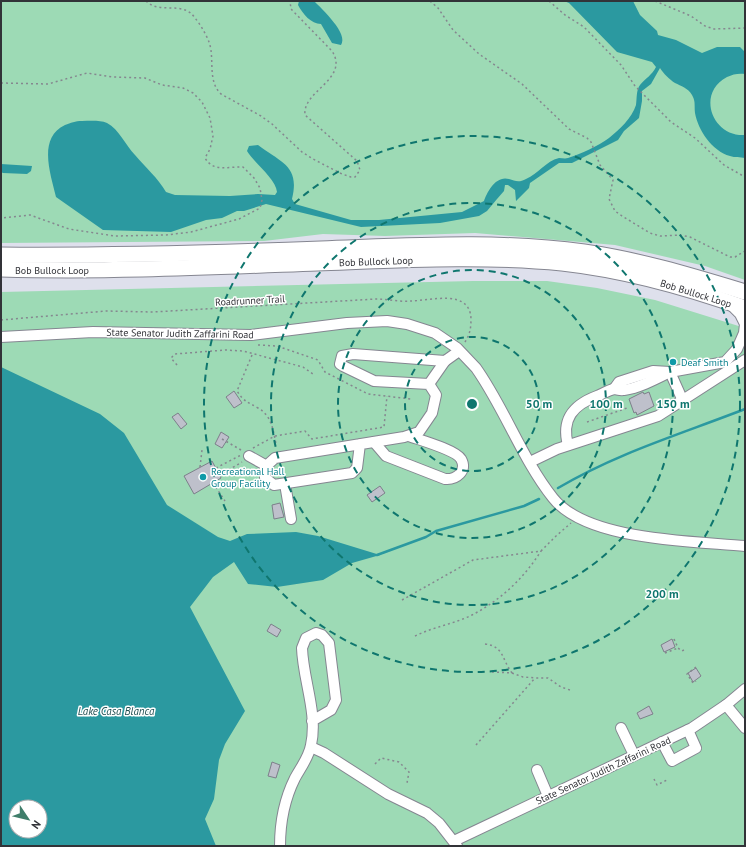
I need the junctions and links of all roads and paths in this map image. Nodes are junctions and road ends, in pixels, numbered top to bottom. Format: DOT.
graph roads {
  1 [pos="146,1"];
  2 [pos="290,1"];
  3 [pos="430,1"];
  4 [pos="550,1"];
  5 [pos="655,1"];
  6 [pos="745,28"];
  7 [pos="1,83"];
  8 [pos="745,177"];
  9 [pos="1,218"];
  10 [pos="745,251"];
  11 [pos="1,255"];
  12 [pos="1,270"];
  13 [pos="745,292"];
  14 [pos="726,301"];
  15 [pos="745,308"];
  16 [pos="1,320"];
  17 [pos="1,338"];
  18 [pos="258,345"];
  19 [pos="461,349"];
  20 [pos="252,354"];
  21 [pos="745,360"];
  22 [pos="445,361"];
  23 [pos="177,365"];
  24 [pos="670,372"];
  25 [pos="313,374"];
  26 [pos="429,384"];
  27 [pos="387,396"];
  28 [pos="410,399"];
  29 [pos="683,401"];
  30 [pos="627,408"];
  31 [pos="587,422"];
  32 [pos="274,436"];
  33 [pos="410,436"];
  34 [pos="222,439"];
  35 [pos="374,442"];
  36 [pos="276,444"];
  37 [pos="360,444"];
  38 [pos="568,446"];
  39 [pos="202,450"];
  40 [pos="247,453"];
  41 [pos="530,462"];
  42 [pos="267,466"];
  43 [pos="200,467"];
  44 [pos="216,468"];
  45 [pos="220,476"];
  46 [pos="214,483"];
  47 [pos="285,484"];
  48 [pos="225,501"];
  49 [pos="291,519"];
  50 [pos="571,523"];
  51 [pos="745,546"];
  52 [pos="541,552"];
  53 [pos="402,600"];
  54 [pos="414,636"];
  55 [pos="674,639"];
  56 [pos="485,644"];
  57 [pos="678,648"];
  58 [pos="684,650"];
  59 [pos="665,653"];
  60 [pos="696,667"];
  61 [pos="492,672"];
  62 [pos="512,673"];
  63 [pos="535,678"];
  64 [pos="696,681"];
  65 [pos="745,689"];
  66 [pos="570,690"];
  67 [pos="726,705"];
  68 [pos="312,721"];
  69 [pos="621,728"];
  70 [pos="745,728"];
  71 [pos="688,730"];
  72 [pos="662,742"];
  73 [pos="476,745"];
  74 [pos="311,747"];
  75 [pos="634,755"];
  76 [pos="375,764"];
  77 [pos="537,770"];
  78 [pos="654,779"];
  79 [pos="667,780"];
  80 [pos="407,783"];
  81 [pos="548,796"];
  82 [pos="456,844"];
  83 [pos="280,846"];
  1 -- 2 [label="path"];
  3 -- 10 [label="path"];
  4 -- 8 [label="path"];
  5 -- 6 [label="path"];
  7 -- 9 [label="path"];
  11 -- 13 [label="highway, Bob Bullock Loop"];
  12 -- 14 [label="highway, Bob Bullock Loop"];
  14 -- 15 [label="highway, Bob Bullock Loop"];
  14 -- 24 [label="street"];
  16 -- 19 [label="path, Roadrunner Trail"];
  17 -- 19 [label="street, State Senator Judith Zaffarini Road"];
  18 -- 27 [label="path"];
  19 -- 22 [label="street"];
  19 -- 41 [label="street, State Senator Judith Zaffarini Road"];
  20 -- 23 [label="path"];
  20 -- 25 [label="path"];
  20 -- 32 [label="path"];
  21 -- 29 [label="street"];
  22 -- 26 [label="street"];
  22 -- 26 [label="street"];
  24 -- 29 [label="street"];
  24 -- 38 [label="street"];
  26 -- 33 [label="street"];
  27 -- 28 [label="path"];
  27 -- 32 [label="path"];
  29 -- 38 [label="street"];
  30 -- 31 [label="path"];
  32 -- 36 [label="path"];
  32 -- 40 [label="path"];
  33 -- 35 [label="street"];
  33 -- 35 [label="street"];
  34 -- 40 [label="path"];
  35 -- 37 [label="street"];
  37 -- 42 [label="street"];
  37 -- 47 [label="street"];
  38 -- 41 [label="street"];
  39 -- 43 [label="path"];
  40 -- 42 [label="street"];
  40 -- 44 [label="path"];
  40 -- 45 [label="path"];
  41 -- 51 [label="street, State Senator Judith Zaffarini Road"];
  42 -- 47 [label="street"];
  46 -- 48 [label="path"];
  47 -- 49 [label="street"];
  50 -- 52 [label="path"];
  52 -- 53 [label="path"];
  52 -- 54 [label="path"];
  55 -- 57 [label="path"];
  56 -- 62 [label="path"];
  57 -- 58 [label="path"];
  57 -- 59 [label="path"];
  60 -- 64 [label="path"];
  61 -- 62 [label="path"];
  62 -- 63 [label="path"];
  63 -- 66 [label="path"];
  63 -- 73 [label="path"];
  65 -- 67 [label="street, State Senator Judith Zaffarini Road"];
  67 -- 70 [label="street"];
  67 -- 71 [label="street, State Senator Judith Zaffarini Road"];
  68 -- 68 [label="street"];
  68 -- 74 [label="street"];
  69 -- 75 [label="street"];
  71 -- 72 [label="street, State Senator Judith Zaffarini Road"];
  71 -- 72 [label="street"];
  72 -- 75 [label="street, State Senator Judith Zaffarini Road"];
  74 -- 82 [label="street"];
  74 -- 83 [label="street"];
  75 -- 81 [label="street, State Senator Judith Zaffarini Road"];
  76 -- 80 [label="path"];
  77 -- 81 [label="street"];
  78 -- 79 [label="path"];
  81 -- 82 [label="street, State Senator Judith Zaffarini Road"];
}
